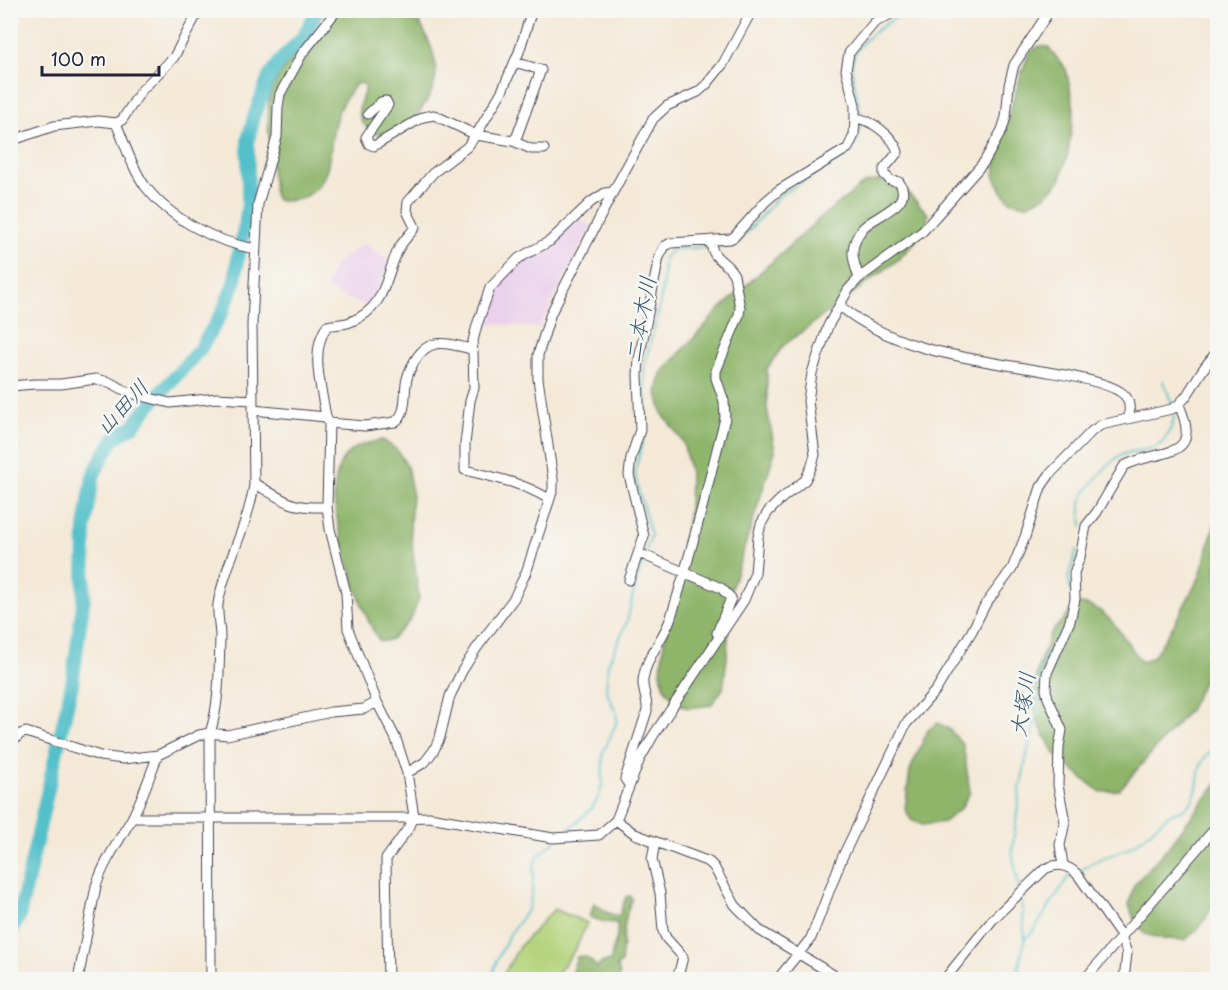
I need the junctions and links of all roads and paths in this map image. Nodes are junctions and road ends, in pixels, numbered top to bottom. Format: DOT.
graph roads {
  1 [pos="199,10"];
  2 [pos="337,10"];
  3 [pos="532,10"];
  4 [pos="752,10"];
  5 [pos="898,10"];
  6 [pos="1050,10"];
  7 [pos="515,62"];
  8 [pos="368,114"];
  9 [pos="859,118"];
  10 [pos="116,123"];
  11 [pos="476,135"];
  12 [pos="10,141"];
  13 [pos="513,141"];
  14 [pos="544,149"];
  15 [pos="613,192"];
  16 [pos="711,244"];
  17 [pos="252,248"];
  18 [pos="859,278"];
  19 [pos="840,306"];
  20 [pos="471,349"];
  21 [pos="1218,350"];
  22 [pos="10,386"];
  23 [pos="253,400"];
  24 [pos="1179,405"];
  25 [pos="253,410"];
  26 [pos="1129,418"];
  27 [pos="327,420"];
  28 [pos="254,485"];
  29 [pos="549,499"];
  30 [pos="327,507"];
  31 [pos="643,555"];
  32 [pos="685,573"];
  33 [pos="629,580"];
  34 [pos="720,638"];
  35 [pos="377,702"];
  36 [pos="210,733"];
  37 [pos="10,744"];
  38 [pos="158,756"];
  39 [pos="407,773"];
  40 [pos="629,785"];
  41 [pos="414,816"];
  42 [pos="132,818"];
  43 [pos="211,818"];
  44 [pos="616,820"];
  45 [pos="1218,825"];
  46 [pos="655,843"];
  47 [pos="1063,865"];
  48 [pos="1121,936"];
  49 [pos="797,954"];
  50 [pos="78,980"];
  51 [pos="211,980"];
  52 [pos="388,980"];
  53 [pos="677,980"];
  54 [pos="777,980"];
  55 [pos="842,980"];
  56 [pos="944,980"];
  57 [pos="1084,980"];
  58 [pos="1124,980"];
  1 -- 10 [label="street"];
  2 -- 17 [label="street"];
  3 -- 7 [label="street"];
  4 -- 15 [label="street"];
  5 -- 9 [label="street"];
  6 -- 18 [label="street"];
  7 -- 11 [label="street"];
  7 -- 13 [label="street"];
  8 -- 11 [label="street"];
  9 -- 16 [label="street"];
  9 -- 18 [label="street"];
  10 -- 12 [label="street"];
  10 -- 17 [label="street"];
  11 -- 13 [label="street"];
  11 -- 27 [label="street"];
  13 -- 14 [label="street"];
  15 -- 20 [label="street"];
  15 -- 29 [label="street"];
  16 -- 31 [label="street"];
  16 -- 32 [label="street"];
  17 -- 23 [label="street"];
  18 -- 19 [label="street"];
  19 -- 26 [label="street"];
  19 -- 34 [label="street"];
  20 -- 27 [label="street"];
  20 -- 29 [label="street"];
  21 -- 24 [label="street"];
  22 -- 23 [label="street"];
  23 -- 25 [label="street"];
  24 -- 26 [label="street"];
  24 -- 47 [label="street"];
  25 -- 27 [label="street"];
  25 -- 28 [label="street"];
  26 -- 49 [label="street"];
  27 -- 30 [label="street"];
  28 -- 30 [label="street"];
  28 -- 36 [label="street"];
  29 -- 39 [label="street"];
  30 -- 35 [label="street"];
  31 -- 32 [label="street"];
  31 -- 33 [label="street"];
  32 -- 34 [label="street"];
  32 -- 40 [label="street"];
  34 -- 40 [label="street"];
  35 -- 36 [label="street"];
  35 -- 39 [label="street"];
  36 -- 38 [label="street"];
  36 -- 43 [label="street"];
  37 -- 38 [label="street"];
  38 -- 42 [label="street"];
  39 -- 41 [label="street"];
  40 -- 44 [label="street"];
  41 -- 43 [label="street"];
  41 -- 44 [label="street"];
  41 -- 52 [label="street"];
  42 -- 43 [label="street"];
  42 -- 50 [label="street"];
  43 -- 51 [label="street"];
  44 -- 46 [label="street"];
  45 -- 48 [label="street"];
  46 -- 49 [label="street"];
  46 -- 53 [label="street"];
  47 -- 48 [label="street"];
  47 -- 56 [label="street"];
  48 -- 57 [label="street"];
  48 -- 58 [label="street"];
  49 -- 54 [label="street"];
  49 -- 55 [label="street"];
}
